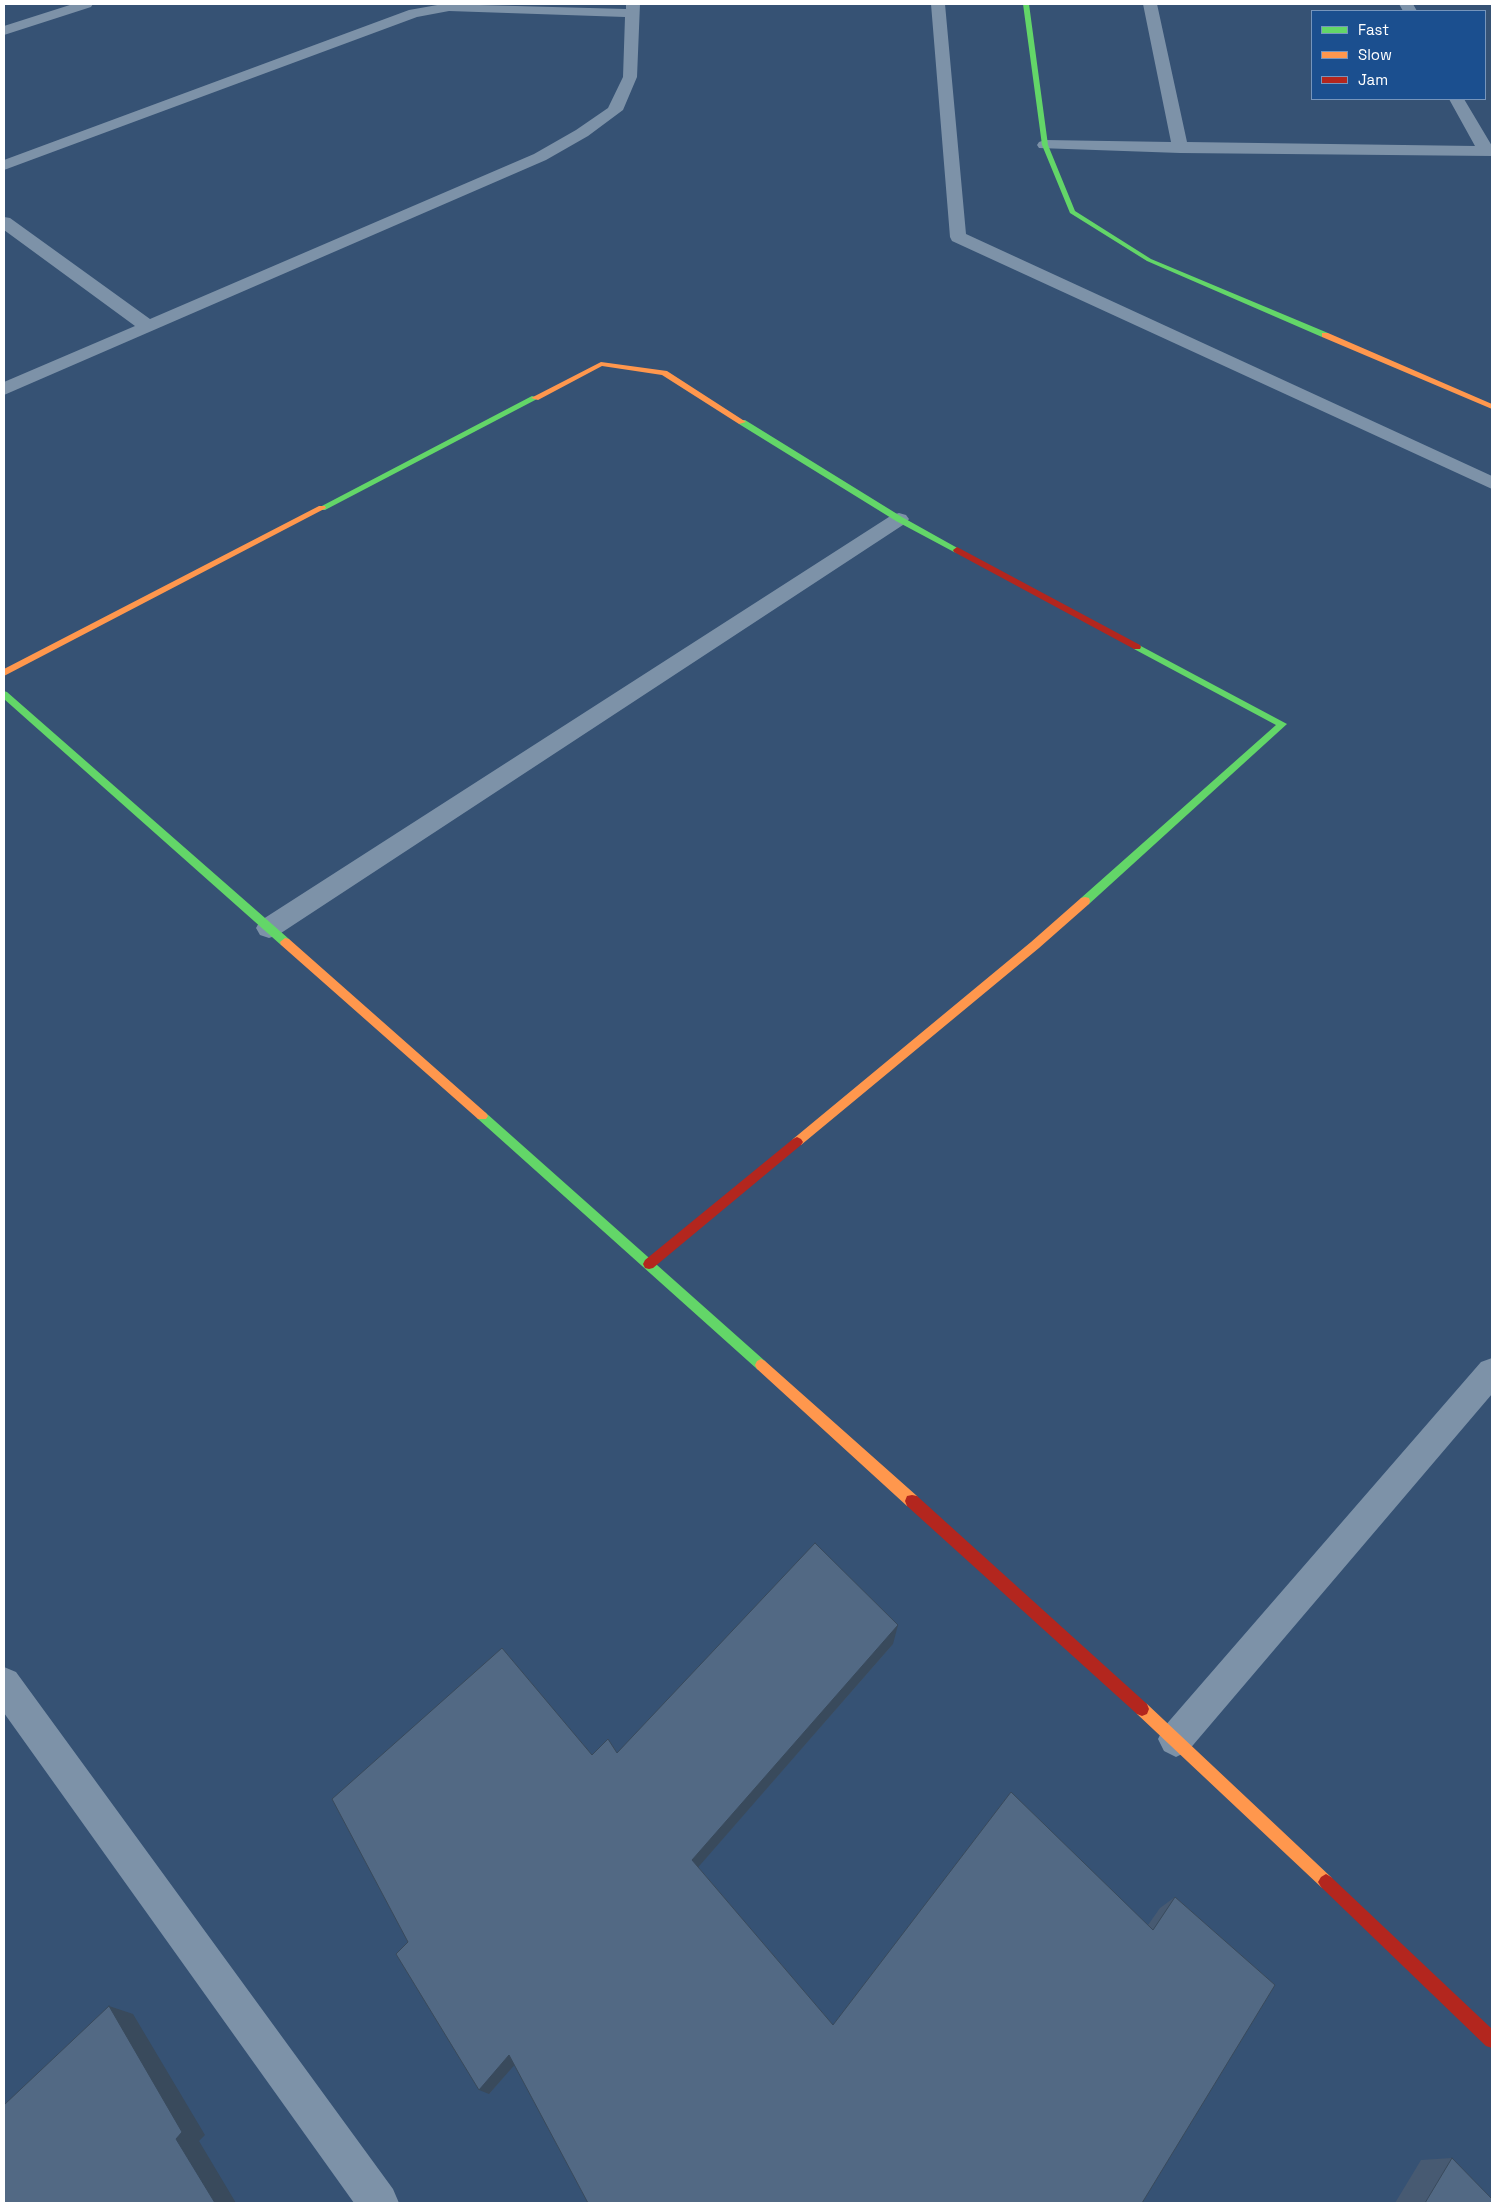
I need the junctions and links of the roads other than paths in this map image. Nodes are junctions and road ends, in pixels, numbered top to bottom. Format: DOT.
graph roads {
  1 [pos="86,4"];
  2 [pos="938,4"];
  3 [pos="1026,4"];
  4 [pos="1150,4"];
  5 [pos="633,8"];
  6 [pos="4,31"];
  7 [pos="1458,100"];
  8 [pos="1045,146"];
  9 [pos="1180,148"];
  10 [pos="1488,151"];
  11 [pos="4,165"];
  12 [pos="4,222"];
  13 [pos="149,326"];
  14 [pos="4,389"];
  15 [pos="1492,407"];
  16 [pos="1492,483"];
  17 [pos="898,519"];
  18 [pos="4,673"];
  19 [pos="4,694"];
  20 [pos="269,928"];
  21 [pos="649,1264"];
  22 [pos="1492,1372"];
  23 [pos="4,1684"];
  24 [pos="1176,1739"];
  25 [pos="1492,2040"];
  26 [pos="380,2203"];
  1 -- 6 [label="street"];
  2 -- 16 [label="street"];
  3 -- 8 [label="street"];
  4 -- 9 [label="street"];
  5 -- 11 [label="street"];
  5 -- 13 [label="street"];
  7 -- 10 [label="street"];
  8 -- 9 [label="street"];
  8 -- 15 [label="street"];
  9 -- 10 [label="street"];
  12 -- 13 [label="street"];
  13 -- 14 [label="street"];
  17 -- 18 [label="street"];
  17 -- 20 [label="street"];
  17 -- 21 [label="street"];
  19 -- 20 [label="street"];
  20 -- 21 [label="street"];
  21 -- 24 [label="street"];
  22 -- 24 [label="street"];
  23 -- 26 [label="street"];
  24 -- 25 [label="street"];
}
